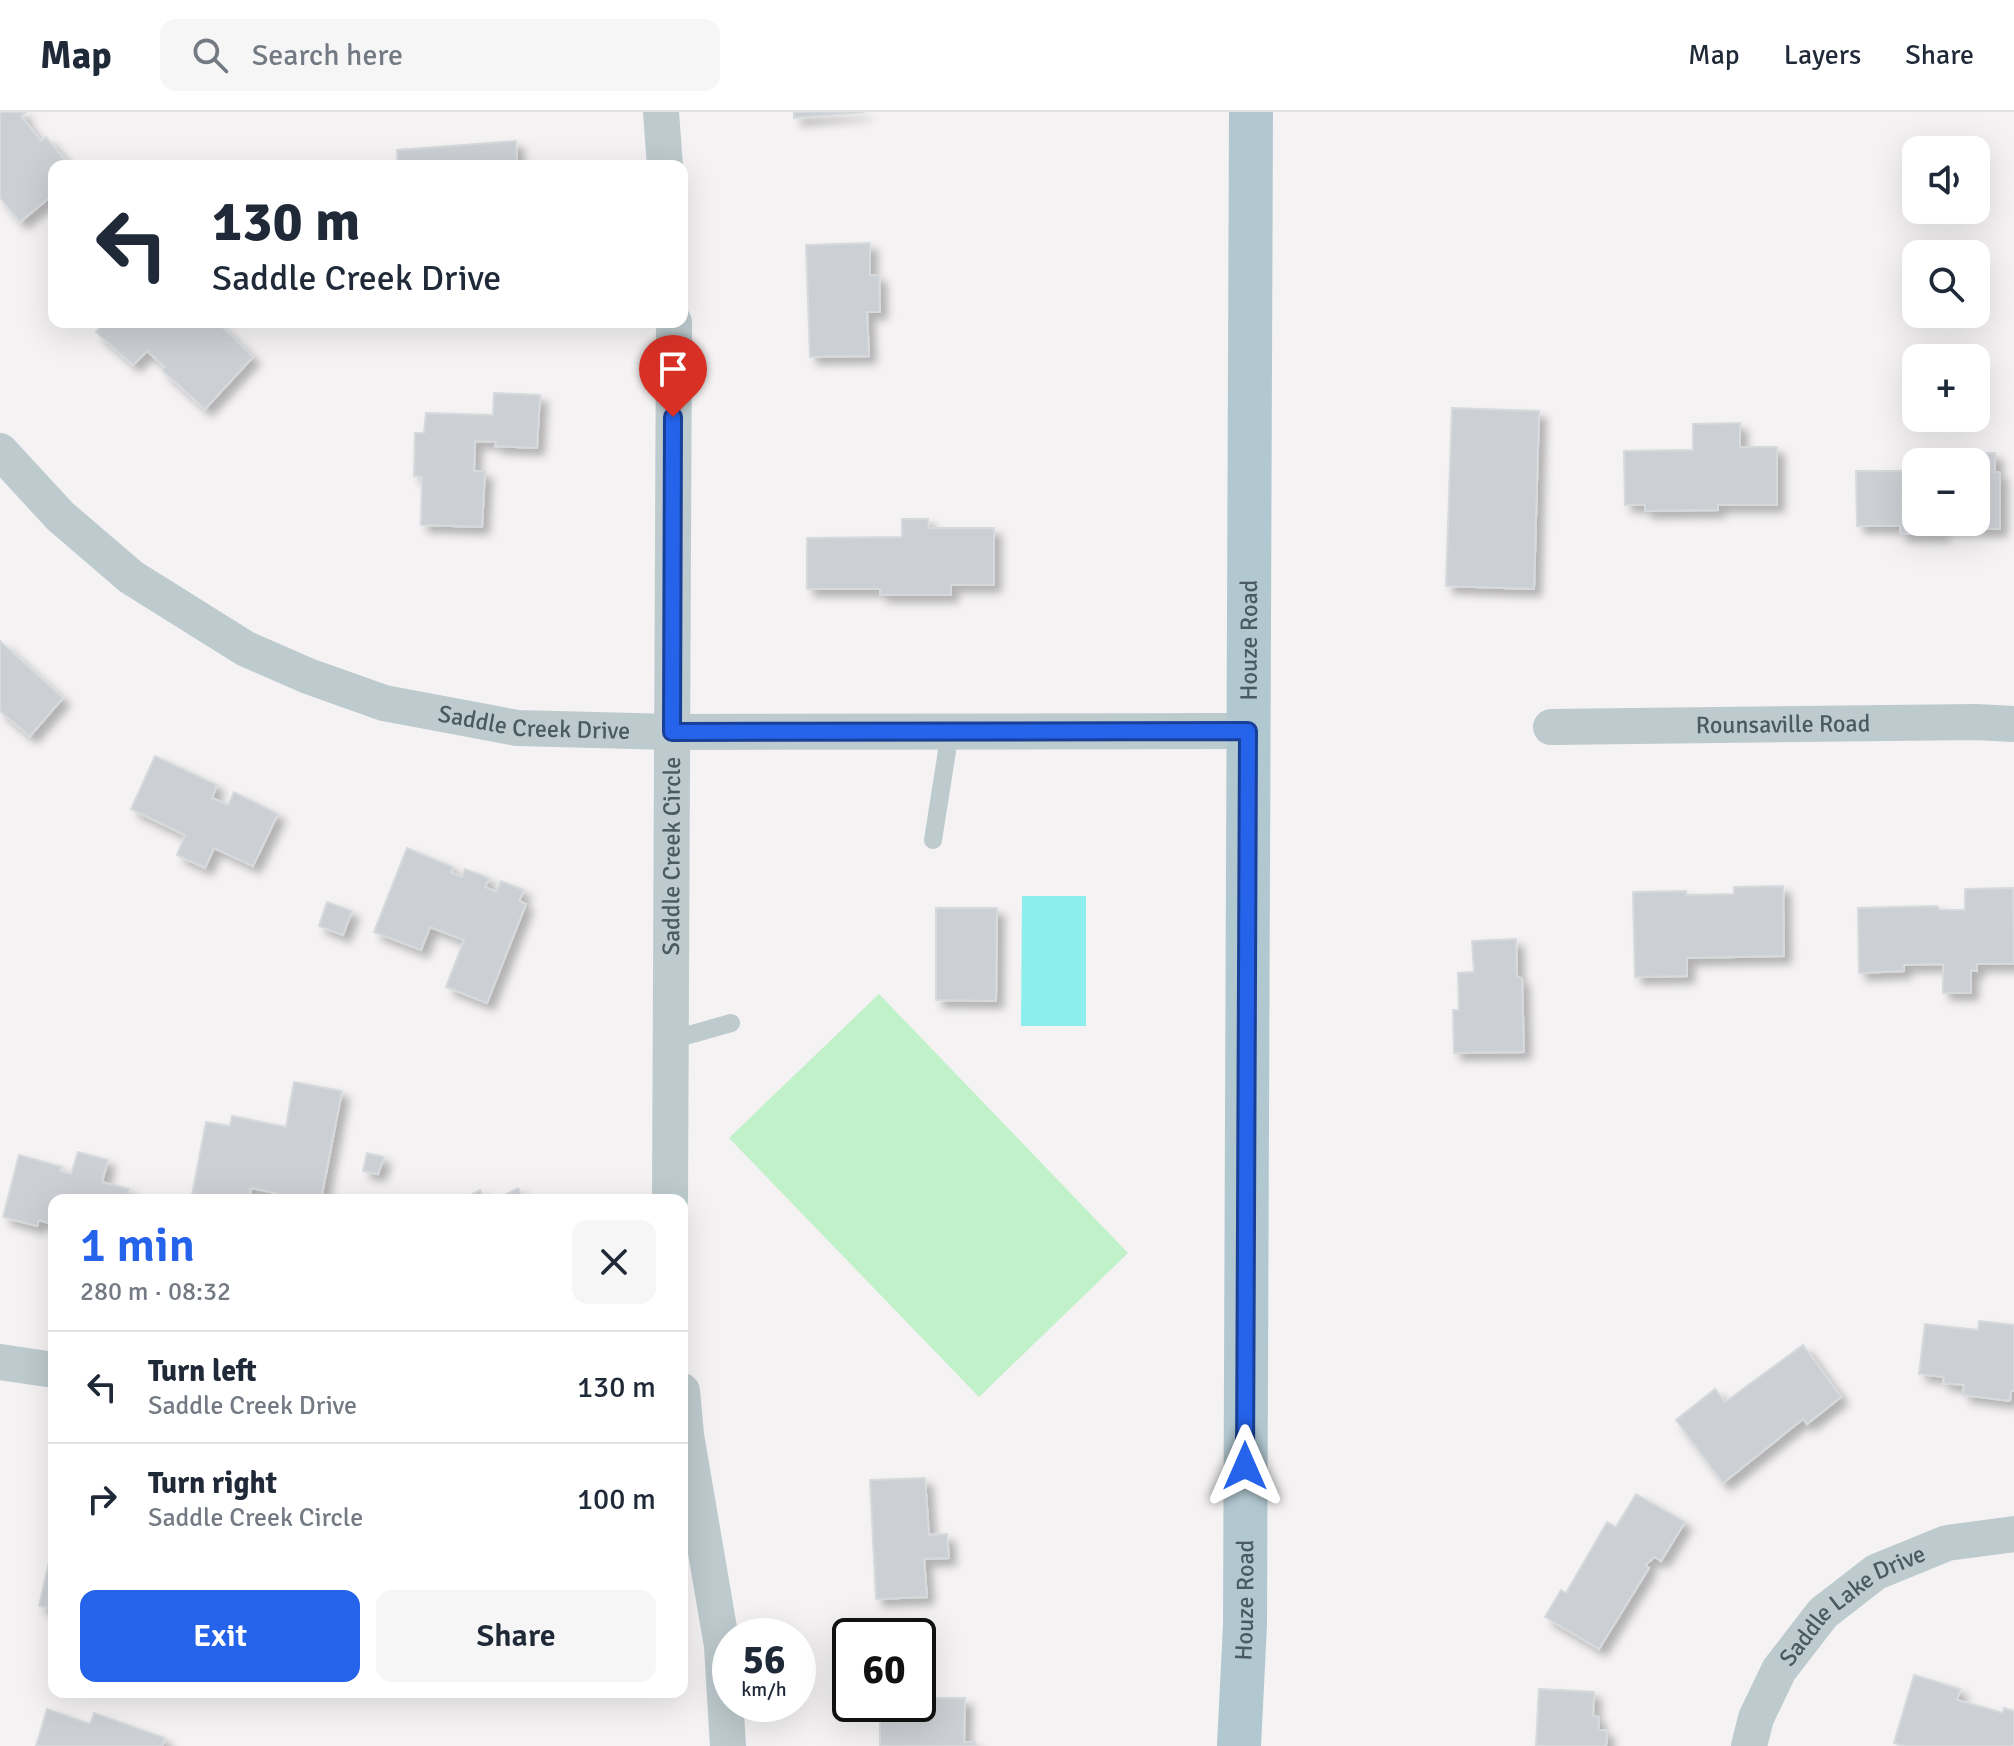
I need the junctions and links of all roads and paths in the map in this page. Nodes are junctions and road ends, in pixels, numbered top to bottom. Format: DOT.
graph roads {
  1 [pos="661,112"];
  2 [pos="1251,112"];
  3 [pos="665,160"];
  4 [pos="674,328"];
  5 [pos="0,451"];
  6 [pos="2014,724"];
  7 [pos="1551,727"];
  8 [pos="1248,731"];
  9 [pos="672,732"];
  10 [pos="950,732"];
  11 [pos="933,840"];
  12 [pos="731,1023"];
  13 [pos="671,1040"];
  14 [pos="670,1194"];
  15 [pos="0,1362"];
  16 [pos="48,1369"];
  17 [pos="688,1457"];
  18 [pos="2014,1534"];
  19 [pos="728,1746"];
  20 [pos="1239,1746"];
  21 [pos="1749,1746"];
  1 -- 3 [label="street"];
  2 -- 8 [label="main road, Houze Road"];
  4 -- 9 [label="street, Saddle Creek Circle"];
  5 -- 9 [label="street, Saddle Creek Drive"];
  6 -- 7 [label="street, Rounsaville Road"];
  8 -- 10 [label="street, Saddle Creek Drive"];
  8 -- 20 [label="main road, Houze Road"];
  9 -- 10 [label="street, Saddle Creek Drive"];
  9 -- 13 [label="street, Saddle Creek Circle"];
  10 -- 11 [label="lane"];
  12 -- 13 [label="lane"];
  13 -- 14 [label="street, Saddle Creek Circle"];
  15 -- 16 [label="street"];
  17 -- 19 [label="street"];
  18 -- 21 [label="street, Saddle Lake Drive"];
}
